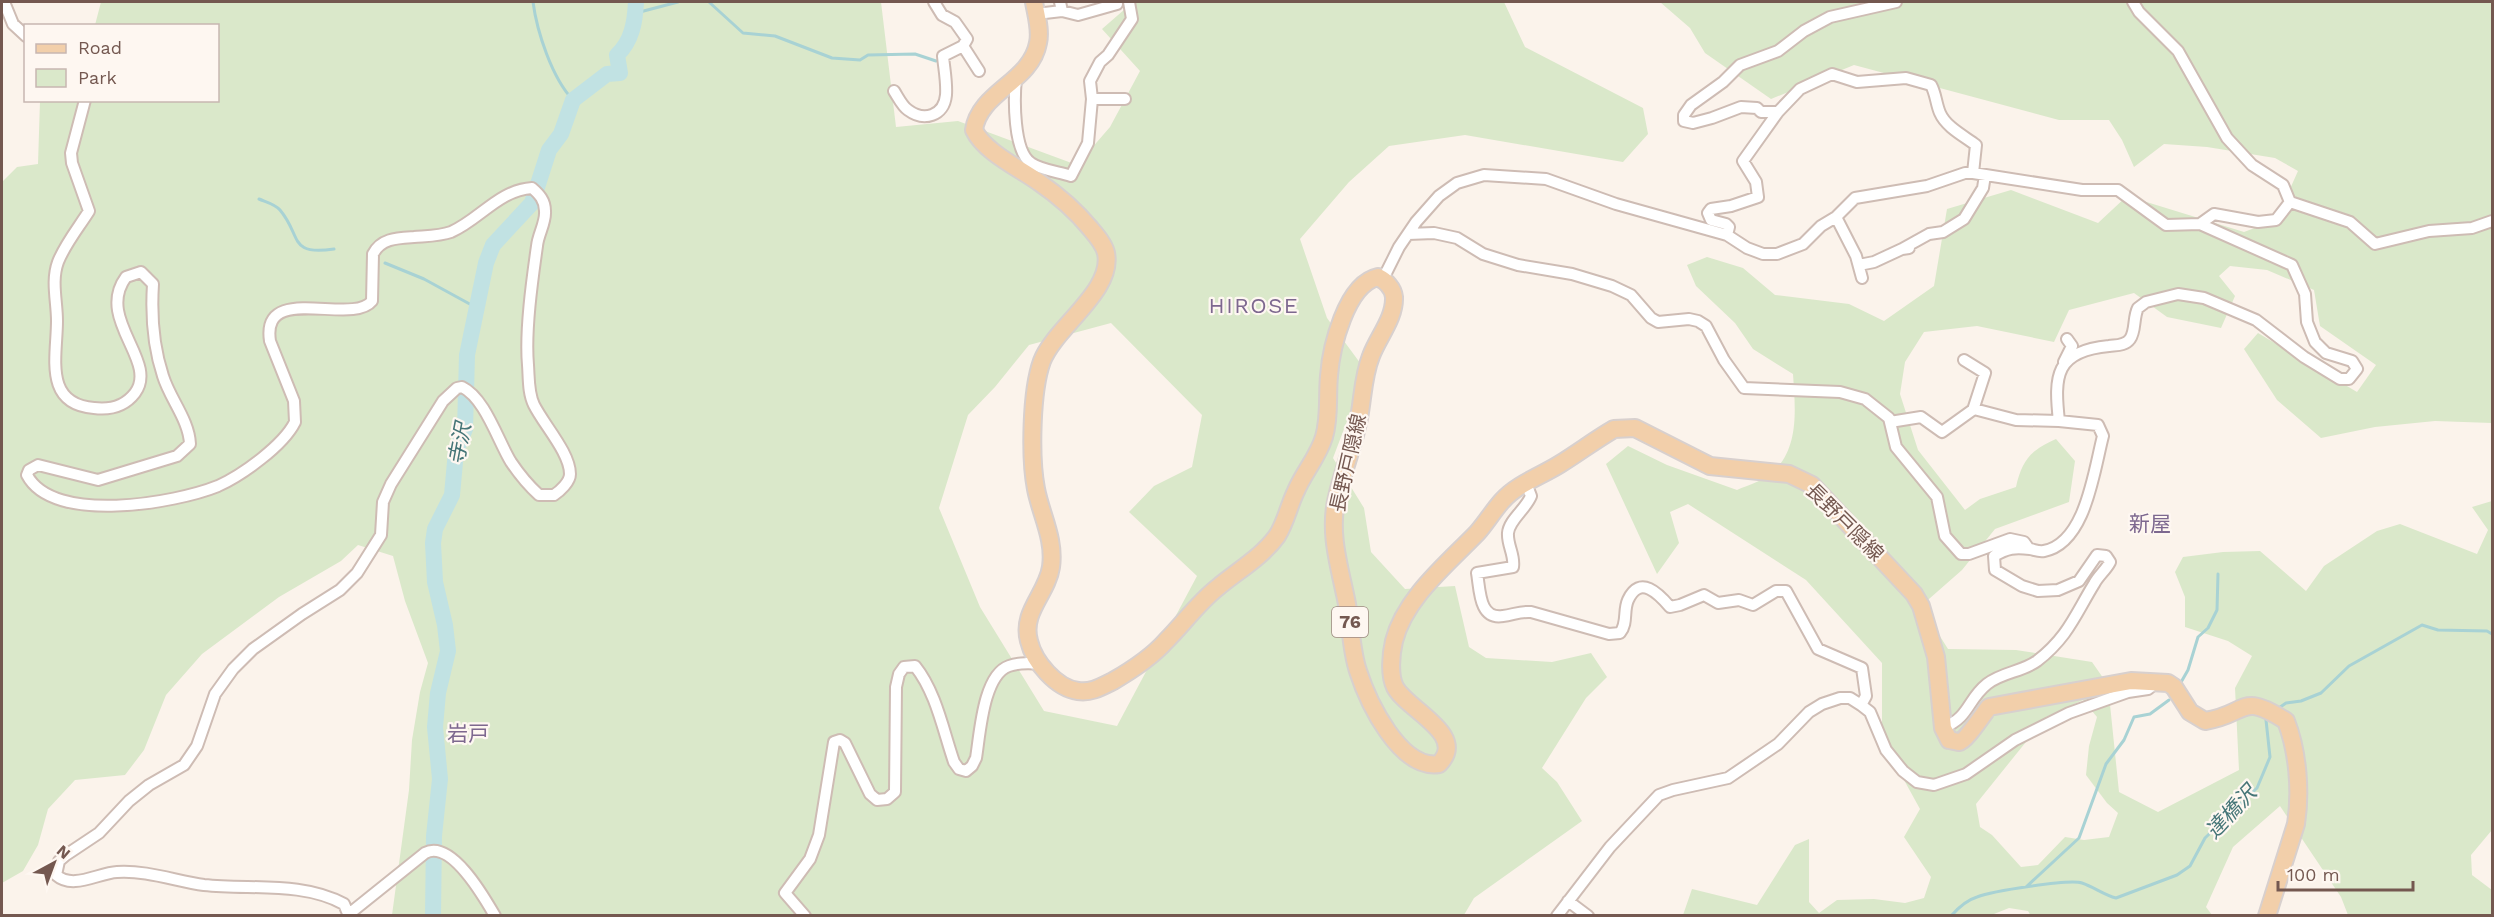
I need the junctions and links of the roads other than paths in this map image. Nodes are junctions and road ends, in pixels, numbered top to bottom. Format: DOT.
graph roads {
  1 [pos="4,2"];
  2 [pos="934,2"];
  3 [pos="1129,2"];
  4 [pos="1896,2"];
  5 [pos="2133,2"];
  6 [pos="1117,4"];
  7 [pos="1061,6"];
  8 [pos="1035,8"];
  9 [pos="24,34"];
  10 [pos="963,46"];
  11 [pos="979,71"];
  12 [pos="1016,78"];
  13 [pos="894,91"];
  14 [pos="1092,99"];
  15 [pos="1125,99"];
  16 [pos="84,102"];
  17 [pos="1778,112"];
  18 [pos="1973,173"];
  19 [pos="1985,175"];
  20 [pos="2290,202"];
  21 [pos="1836,217"];
  22 [pos="2493,221"];
  23 [pos="2200,224"];
  24 [pos="1408,234"];
  25 [pos="1727,235"];
  26 [pos="1916,247"];
  27 [pos="1902,249"];
  28 [pos="1859,265"];
  29 [pos="1862,278"];
  30 [pos="1383,279"];
  31 [pos="2067,339"];
  32 [pos="1964,360"];
  33 [pos="2064,365"];
  34 [pos="1973,410"];
  35 [pos="2059,421"];
  36 [pos="1890,422"];
  37 [pos="1526,483"];
  38 [pos="2029,549"];
  39 [pos="1041,664"];
  40 [pos="2156,683"];
  41 [pos="1861,705"];
  42 [pos="1943,728"];
  43 [pos="1568,901"];
  44 [pos="349,915"];
  45 [pos="495,915"];
  46 [pos="805,915"];
  47 [pos="1557,915"];
  48 [pos="1588,915"];
  49 [pos="2267,915"];
  1 -- 9 [label="street"];
  2 -- 10 [label="street"];
  3 -- 14 [label="street"];
  4 -- 17 [label="street"];
  5 -- 20 [label="street"];
  6 -- 7 [label="street"];
  7 -- 8 [label="street"];
  8 -- 12 [label="main road, 長野戸隠線"];
  10 -- 11 [label="street"];
  10 -- 13 [label="street"];
  12 -- 14 [label="street"];
  12 -- 39 [label="main road, 長野戸隠線"];
  14 -- 15 [label="street"];
  16 -- 44 [label="street"];
  17 -- 18 [label="street"];
  17 -- 25 [label="street"];
  18 -- 19 [label="street"];
  18 -- 21 [label="street"];
  19 -- 23 [label="street"];
  19 -- 27 [label="street"];
  20 -- 22 [label="street"];
  20 -- 23 [label="street"];
  21 -- 25 [label="street"];
  21 -- 28 [label="street"];
  23 -- 33 [label="street"];
  24 -- 25 [label="street"];
  24 -- 30 [label="street"];
  24 -- 36 [label="street"];
  26 -- 27 [label="street"];
  27 -- 28 [label="street"];
  28 -- 29 [label="street"];
  30 -- 37 [label="main road, 長野戸隠線 / 76"];
  30 -- 39 [label="main road, 長野戸隠線"];
  31 -- 33 [label="street"];
  32 -- 34 [label="street"];
  33 -- 35 [label="street"];
  34 -- 35 [label="street"];
  34 -- 36 [label="street"];
  35 -- 38 [label="street"];
  36 -- 38 [label="street"];
  37 -- 41 [label="street"];
  37 -- 42 [label="main road, 長野戸隠線 / 76"];
  38 -- 42 [label="street"];
  39 -- 46 [label="street"];
  40 -- 41 [label="street"];
  40 -- 42 [label="main road"];
  40 -- 49 [label="main road"];
  41 -- 43 [label="street"];
  43 -- 47 [label="street"];
  43 -- 48 [label="street"];
  44 -- 45 [label="street"];
}
